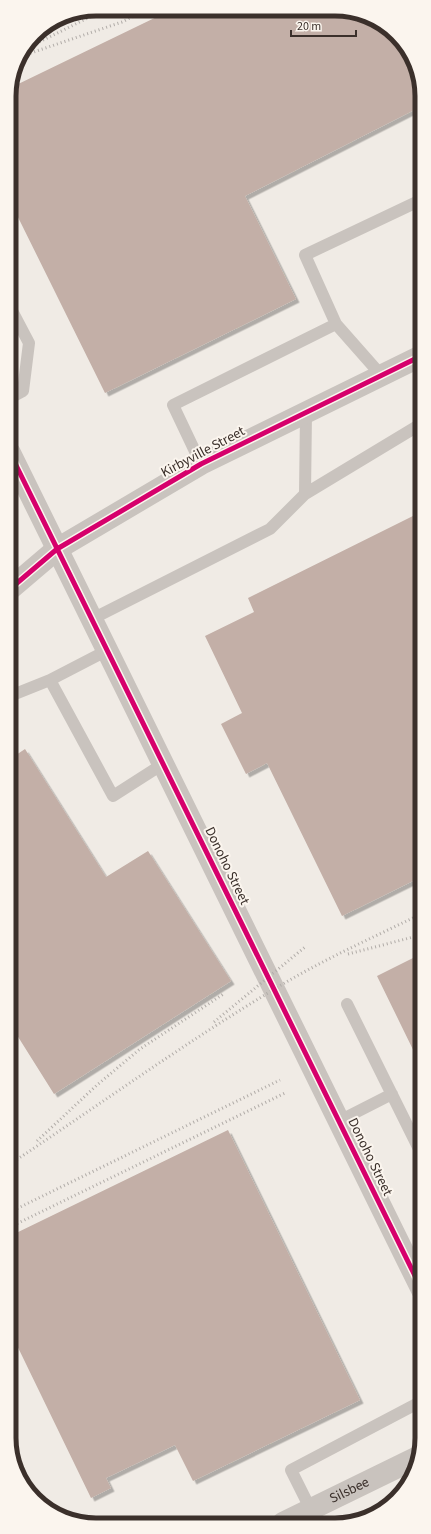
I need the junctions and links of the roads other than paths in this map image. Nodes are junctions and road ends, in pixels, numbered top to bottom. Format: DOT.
graph roads {
  1 [pos="415,202"];
  2 [pos="16,318"];
  3 [pos="336,324"];
  4 [pos="415,359"];
  5 [pos="381,375"];
  6 [pos="16,395"];
  7 [pos="306,413"];
  8 [pos="415,428"];
  9 [pos="201,464"];
  10 [pos="16,465"];
  11 [pos="305,494"];
  12 [pos="57,549"];
  13 [pos="16,584"];
  14 [pos="92,619"];
  15 [pos="106,651"];
  16 [pos="50,680"];
  17 [pos="16,694"];
  18 [pos="163,764"];
  19 [pos="347,1004"];
  20 [pos="392,1094"];
  21 [pos="339,1120"];
  22 [pos="415,1141"];
  23 [pos="415,1276"];
  24 [pos="415,1405"];
  25 [pos="412,1460"];
  26 [pos="311,1510"];
  27 [pos="294,1518"];
  1 -- 3 [label="lane"];
  2 -- 6 [label="lane"];
  3 -- 5 [label="lane"];
  3 -- 9 [label="lane"];
  4 -- 5 [label="street, Kirbyville Street"];
  5 -- 7 [label="street, Kirbyville Street"];
  7 -- 9 [label="street, Kirbyville Street"];
  7 -- 11 [label="lane"];
  8 -- 11 [label="lane"];
  9 -- 12 [label="street, Kirbyville Street"];
  10 -- 12 [label="street, Donoho Street"];
  11 -- 14 [label="lane"];
  12 -- 13 [label="street, Kirbyville Street"];
  12 -- 14 [label="street, Donoho Street"];
  14 -- 15 [label="street, Donoho Street"];
  15 -- 16 [label="lane"];
  15 -- 18 [label="street, Donoho Street"];
  16 -- 17 [label="lane"];
  16 -- 18 [label="lane"];
  18 -- 21 [label="street, Donoho Street"];
  19 -- 20 [label="lane"];
  20 -- 21 [label="lane"];
  20 -- 22 [label="lane"];
  21 -- 23 [label="street, Donoho Street"];
  24 -- 26 [label="lane"];
  25 -- 26 [label="street, Silsbee"];
  26 -- 27 [label="street, Silsbee"];
}
